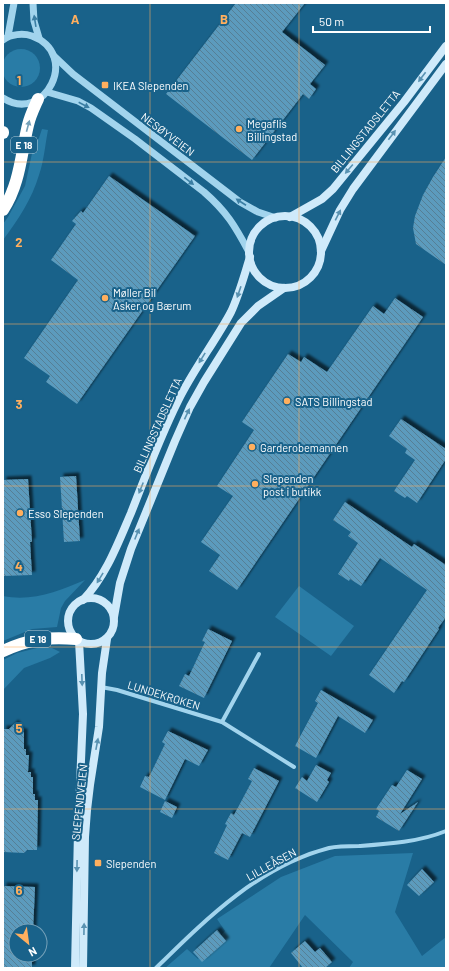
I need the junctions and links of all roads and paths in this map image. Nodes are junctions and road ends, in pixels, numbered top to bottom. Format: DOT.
graph roads {
  1 [pos="14,3"];
  2 [pos="33,3"];
  3 [pos="6,38"];
  4 [pos="39,38"];
  5 [pos="446,46"];
  6 [pos="54,56"];
  7 [pos="446,64"];
  8 [pos="43,96"];
  9 [pos="3,98"];
  10 [pos="3,210"];
  11 [pos="290,217"];
  12 [pos="276,218"];
  13 [pos="321,250"];
  14 [pos="249,254"];
  15 [pos="284,288"];
  16 [pos="82,600"];
  17 [pos="114,617"];
  18 [pos="107,639"];
  19 [pos="78,640"];
  20 [pos="3,651"];
  21 [pos="259,654"];
  22 [pos="101,687"];
  23 [pos="222,722"];
  24 [pos="294,767"];
  25 [pos="446,831"];
  26 [pos="75,968"];
  27 [pos="83,968"];
  28 [pos="156,968"];
  1 -- 3 [label="street"];
  4 -- 2 [label="street, one-way"];
  3 -- 4 [label="street"];
  4 -- 6 [label="street, NESØYVEIEN"];
  5 -- 11 [label="main road, BILLINGSTADSLETTA, one-way"];
  6 -- 8 [label="street"];
  12 -- 6 [label="street, NESØYVEIEN, one-way"];
  13 -- 7 [label="main road, BILLINGSTADSLETTA, one-way"];
  8 -- 9 [label="street"];
  10 -- 8 [label="highway, E 18, one-way"];
  8 -- 14 [label="street, one-way"];
  11 -- 12 [label="main road"];
  11 -- 13 [label="main road"];
  12 -- 14 [label="main road"];
  13 -- 15 [label="main road"];
  14 -- 15 [label="main road"];
  14 -- 16 [label="main road, BILLINGSTADSLETTA, one-way"];
  17 -- 15 [label="main road, BILLINGSTADSLETTA, one-way"];
  16 -- 17 [label="main road"];
  16 -- 19 [label="main road"];
  17 -- 18 [label="main road"];
  18 -- 19 [label="main road"];
  18 -- 22 [label="main road, SLEPENDVEIEN"];
  19 -- 20 [label="highway, E 18"];
  19 -- 26 [label="main road, SLEPENDVEIEN, one-way"];
  21 -- 23 [label="street"];
  22 -- 23 [label="street, LUNDEKROKEN"];
  27 -- 22 [label="main road, SLEPENDVEIEN, one-way"];
  23 -- 24 [label="street, LUNDEKROKEN"];
  25 -- 28 [label="street, LILLEÅSEN"];
}
